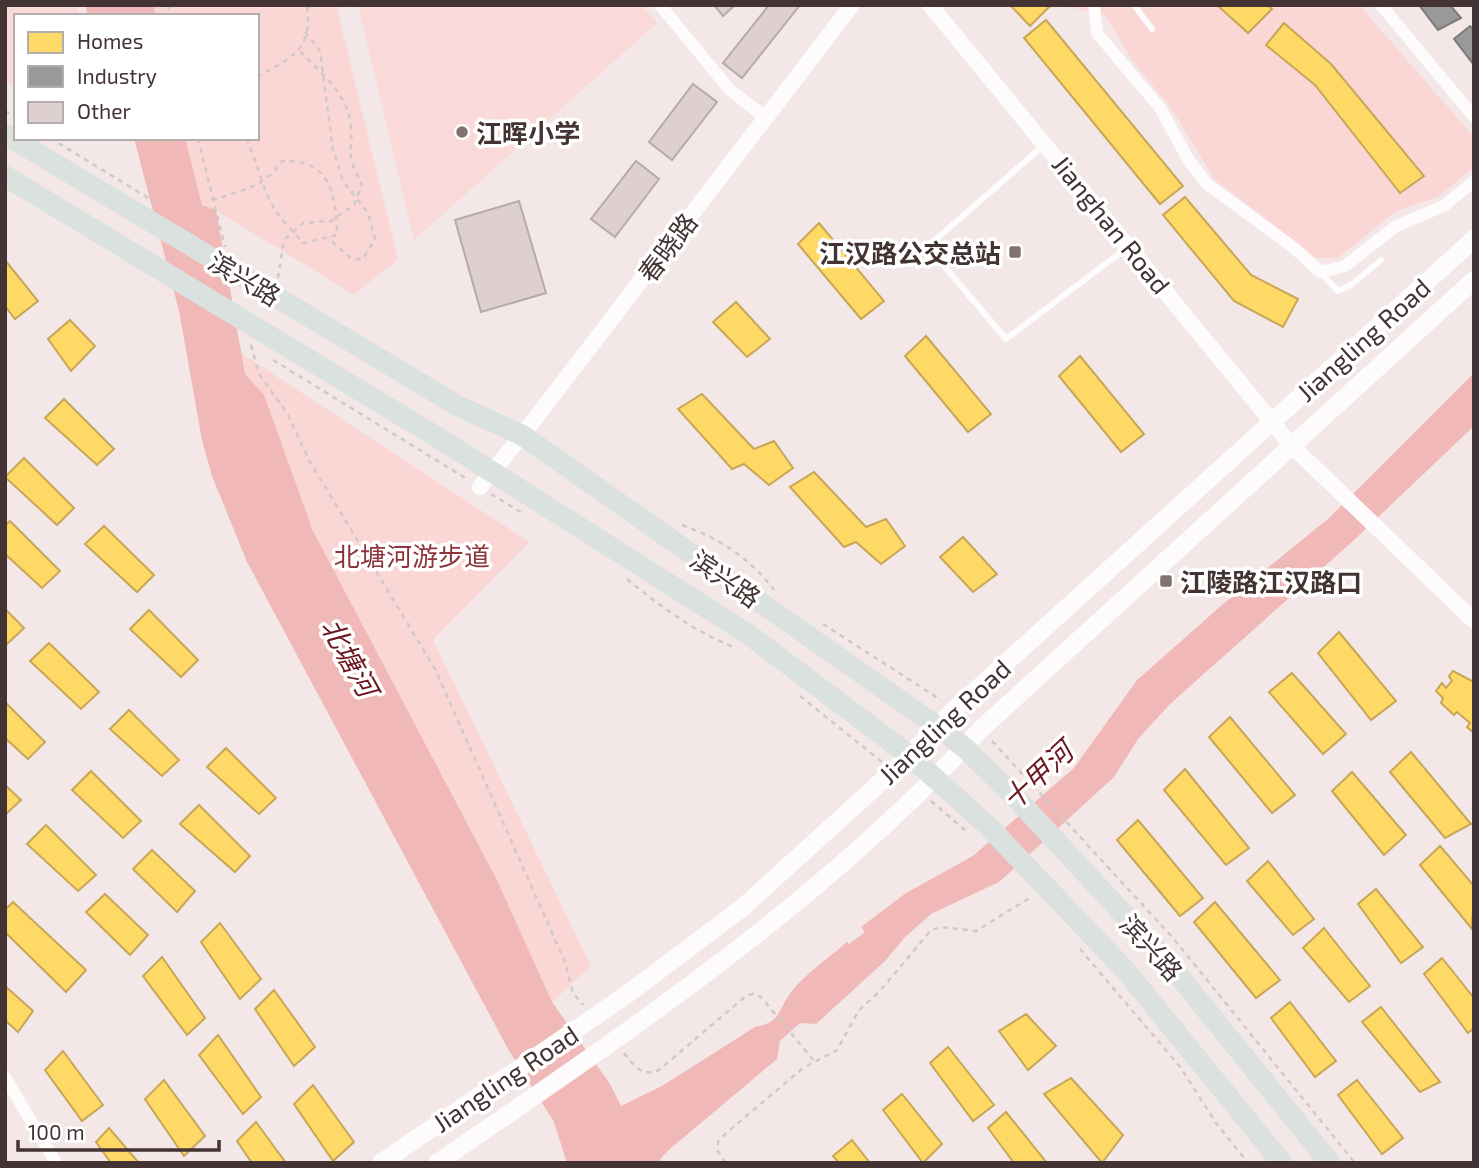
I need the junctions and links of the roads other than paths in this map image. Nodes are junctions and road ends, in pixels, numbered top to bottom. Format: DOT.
graph roads {
  1 [pos="660,5"];
  2 [pos="852,5"];
  3 [pos="930,5"];
  4 [pos="1094,5"];
  5 [pos="1134,5"];
  6 [pos="1381,5"];
  7 [pos="1152,29"];
  8 [pos="1474,117"];
  9 [pos="766,118"];
  10 [pos="15,140"];
  11 [pos="1046,143"];
  12 [pos="5,176"];
  13 [pos="1474,181"];
  14 [pos="1474,239"];
  15 [pos="1130,246"];
  16 [pos="1381,260"];
  17 [pos="1320,272"];
  18 [pos="1474,280"];
  19 [pos="1272,422"];
  20 [pos="522,435"];
  21 [pos="1291,445"];
  22 [pos="486,479"];
  23 [pos="1474,621"];
  24 [pos="938,727"];
  25 [pos="964,748"];
  26 [pos="909,755"];
  27 [pos="927,784"];
  28 [pos="5,1077"];
  29 [pos="56,1163"];
  30 [pos="381,1163"];
  31 [pos="437,1163"];
  32 [pos="1282,1163"];
  33 [pos="1330,1163"];
  1 -- 9 [label="street"];
  2 -- 9 [label="street, 春晓路"];
  3 -- 11 [label="street, Jianghan Road"];
  4 -- 17 [label="street"];
  5 -- 7 [label="lane"];
  6 -- 8 [label="street"];
  9 -- 20 [label="street, 春晓路"];
  10 -- 20 [label="main road, 滨兴路"];
  11 -- 15 [label="street, Jianghan Road"];
  11 -- 15 [label="lane"];
  12 -- 22 [label="main road, 滨兴路"];
  13 -- 17 [label="street"];
  14 -- 19 [label="main road, Jiangling Road"];
  15 -- 19 [label="street, Jianghan Road"];
  16 -- 17 [label="lane"];
  18 -- 21 [label="main road, Jiangling Road"];
  19 -- 21 [label="street, Jianghan Road"];
  19 -- 24 [label="main road, Jiangling Road"];
  20 -- 22 [label="street, 春晓路"];
  20 -- 24 [label="main road, 滨兴路"];
  21 -- 23 [label="street, Jianghan Road"];
  21 -- 25 [label="main road, Jiangling Road"];
  22 -- 26 [label="main road, 滨兴路"];
  24 -- 25 [label="main road, 滨兴路"];
  24 -- 26 [label="main road, Jiangling Road"];
  25 -- 27 [label="main road, Jiangling Road"];
  25 -- 33 [label="main road, 滨兴路"];
  26 -- 27 [label="main road, 滨兴路"];
  26 -- 30 [label="main road, Jiangling Road"];
  27 -- 31 [label="main road, Jiangling Road"];
  27 -- 32 [label="main road, 滨兴路"];
  28 -- 29 [label="street"];
}
